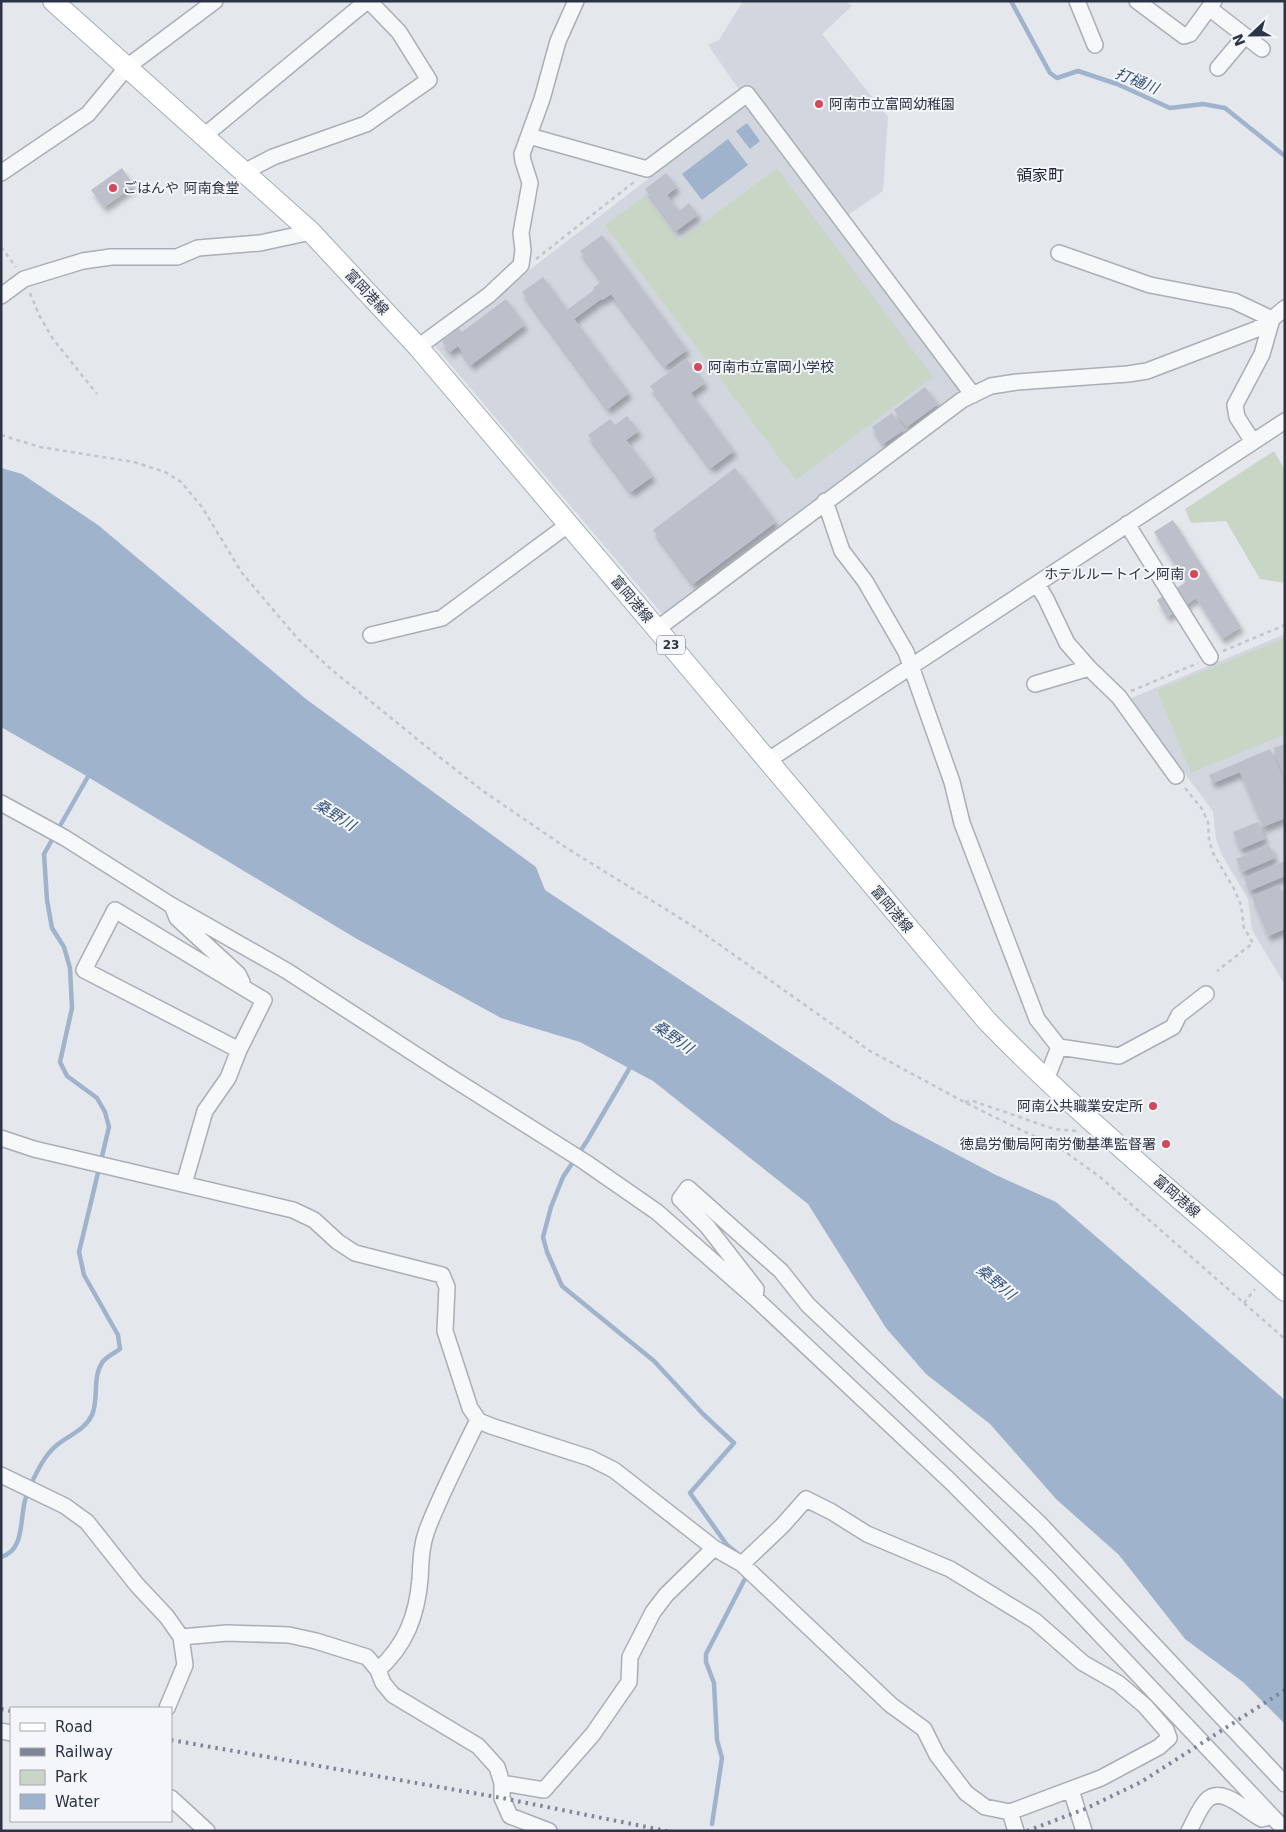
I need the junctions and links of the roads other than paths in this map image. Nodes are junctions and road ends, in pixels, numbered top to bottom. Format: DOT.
graph roads {
  1 [pos="53,1"];
  2 [pos="215,1"];
  3 [pos="368,1"];
  4 [pos="576,1"];
  5 [pos="1077,1"];
  6 [pos="1137,1"];
  7 [pos="1212,5"];
  8 [pos="1245,36"];
  9 [pos="1095,45"];
  10 [pos="1262,49"];
  11 [pos="127,68"];
  12 [pos="1218,68"];
  13 [pos="204,136"];
  14 [pos="529,136"];
  15 [pos="244,172"];
  16 [pos="1,173"];
  17 [pos="311,232"];
  18 [pos="1059,253"];
  19 [pos="1,296"];
  20 [pos="1285,308"];
  21 [pos="1272,319"];
  22 [pos="418,347"];
  23 [pos="972,395"];
  24 [pos="1285,421"];
  25 [pos="1253,442"];
  26 [pos="825,501"];
  27 [pos="569,524"];
  28 [pos="1127,524"];
  29 [pos="1037,584"];
  30 [pos="658,629"];
  31 [pos="371,635"];
  32 [pos="1210,657"];
  33 [pos="911,666"];
  34 [pos="1089,668"];
  35 [pos="1035,684"];
  36 [pos="767,761"];
  37 [pos="1176,776"];
  38 [pos="1,802"];
  39 [pos="171,905"];
  40 [pos="245,987"];
  41 [pos="1206,994"];
  42 [pos="1059,1047"];
  43 [pos="239,1050"];
  44 [pos="1046,1080"];
  45 [pos="1,1138"];
  46 [pos="184,1184"];
  47 [pos="1283,1287"];
  48 [pos="755,1298"];
  49 [pos="479,1421"];
  50 [pos="1,1475"];
  51 [pos="714,1548"];
  52 [pos="742,1564"];
  53 [pos="181,1637"];
  54 [pos="378,1670"];
  55 [pos="1118,1684"];
  56 [pos="1159,1698"];
  57 [pos="167,1707"];
  58 [pos="502,1783"];
  59 [pos="1285,1784"];
  60 [pos="1070,1790"];
  61 [pos="172,1799"];
  62 [pos="1010,1812"];
  63 [pos="1272,1816"];
  64 [pos="1285,1830"];
  65 [pos="206,1831"];
  66 [pos="549,1831"];
  67 [pos="1016,1831"];
  68 [pos="1084,1831"];
  69 [pos="1189,1831"];
  1 -- 11 [label="main road, 富岡港線 / 23"];
  2 -- 11 [label="street"];
  3 -- 13 [label="street"];
  3 -- 15 [label="street"];
  4 -- 14 [label="street"];
  5 -- 9 [label="street"];
  6 -- 7 [label="street"];
  7 -- 8 [label="street"];
  8 -- 10 [label="street"];
  8 -- 12 [label="street"];
  11 -- 13 [label="main road, 富岡港線 / 23"];
  11 -- 16 [label="street"];
  13 -- 15 [label="main road, 富岡港線 / 23"];
  14 -- 22 [label="street"];
  14 -- 23 [label="street"];
  15 -- 17 [label="main road, 富岡港線 / 23"];
  17 -- 19 [label="street"];
  17 -- 22 [label="main road, 富岡港線 / 23"];
  18 -- 21 [label="street"];
  20 -- 21 [label="street"];
  21 -- 23 [label="street"];
  21 -- 25 [label="street"];
  22 -- 27 [label="main road, 富岡港線 / 23"];
  23 -- 26 [label="street"];
  24 -- 25 [label="street"];
  25 -- 28 [label="street"];
  26 -- 30 [label="street"];
  26 -- 33 [label="street"];
  27 -- 30 [label="main road, 富岡港線 / 23"];
  27 -- 31 [label="street"];
  28 -- 29 [label="street"];
  28 -- 32 [label="street"];
  29 -- 33 [label="street"];
  29 -- 34 [label="street"];
  30 -- 36 [label="main road, 富岡港線 / 23"];
  33 -- 36 [label="street"];
  33 -- 42 [label="street"];
  34 -- 35 [label="street"];
  34 -- 37 [label="street"];
  36 -- 44 [label="main road, 富岡港線 / 23"];
  38 -- 39 [label="street"];
  39 -- 40 [label="street"];
  39 -- 48 [label="street"];
  40 -- 43 [label="street"];
  40 -- 43 [label="street"];
  41 -- 42 [label="street"];
  42 -- 44 [label="street"];
  43 -- 46 [label="street"];
  44 -- 47 [label="main road, 富岡港線 / 23"];
  45 -- 46 [label="street"];
  46 -- 49 [label="street"];
  48 -- 56 [label="street"];
  48 -- 59 [label="street"];
  49 -- 51 [label="street"];
  49 -- 54 [label="street"];
  50 -- 53 [label="street"];
  51 -- 52 [label="street"];
  51 -- 58 [label="street"];
  52 -- 55 [label="street"];
  52 -- 62 [label="street"];
  53 -- 54 [label="street"];
  53 -- 57 [label="street"];
  54 -- 58 [label="street"];
  55 -- 56 [label="street"];
  55 -- 60 [label="street"];
  56 -- 63 [label="street"];
  58 -- 66 [label="street"];
  60 -- 62 [label="street"];
  60 -- 68 [label="street"];
  61 -- 65 [label="street"];
  62 -- 67 [label="street"];
  63 -- 64 [label="street"];
  63 -- 69 [label="street"];
}
